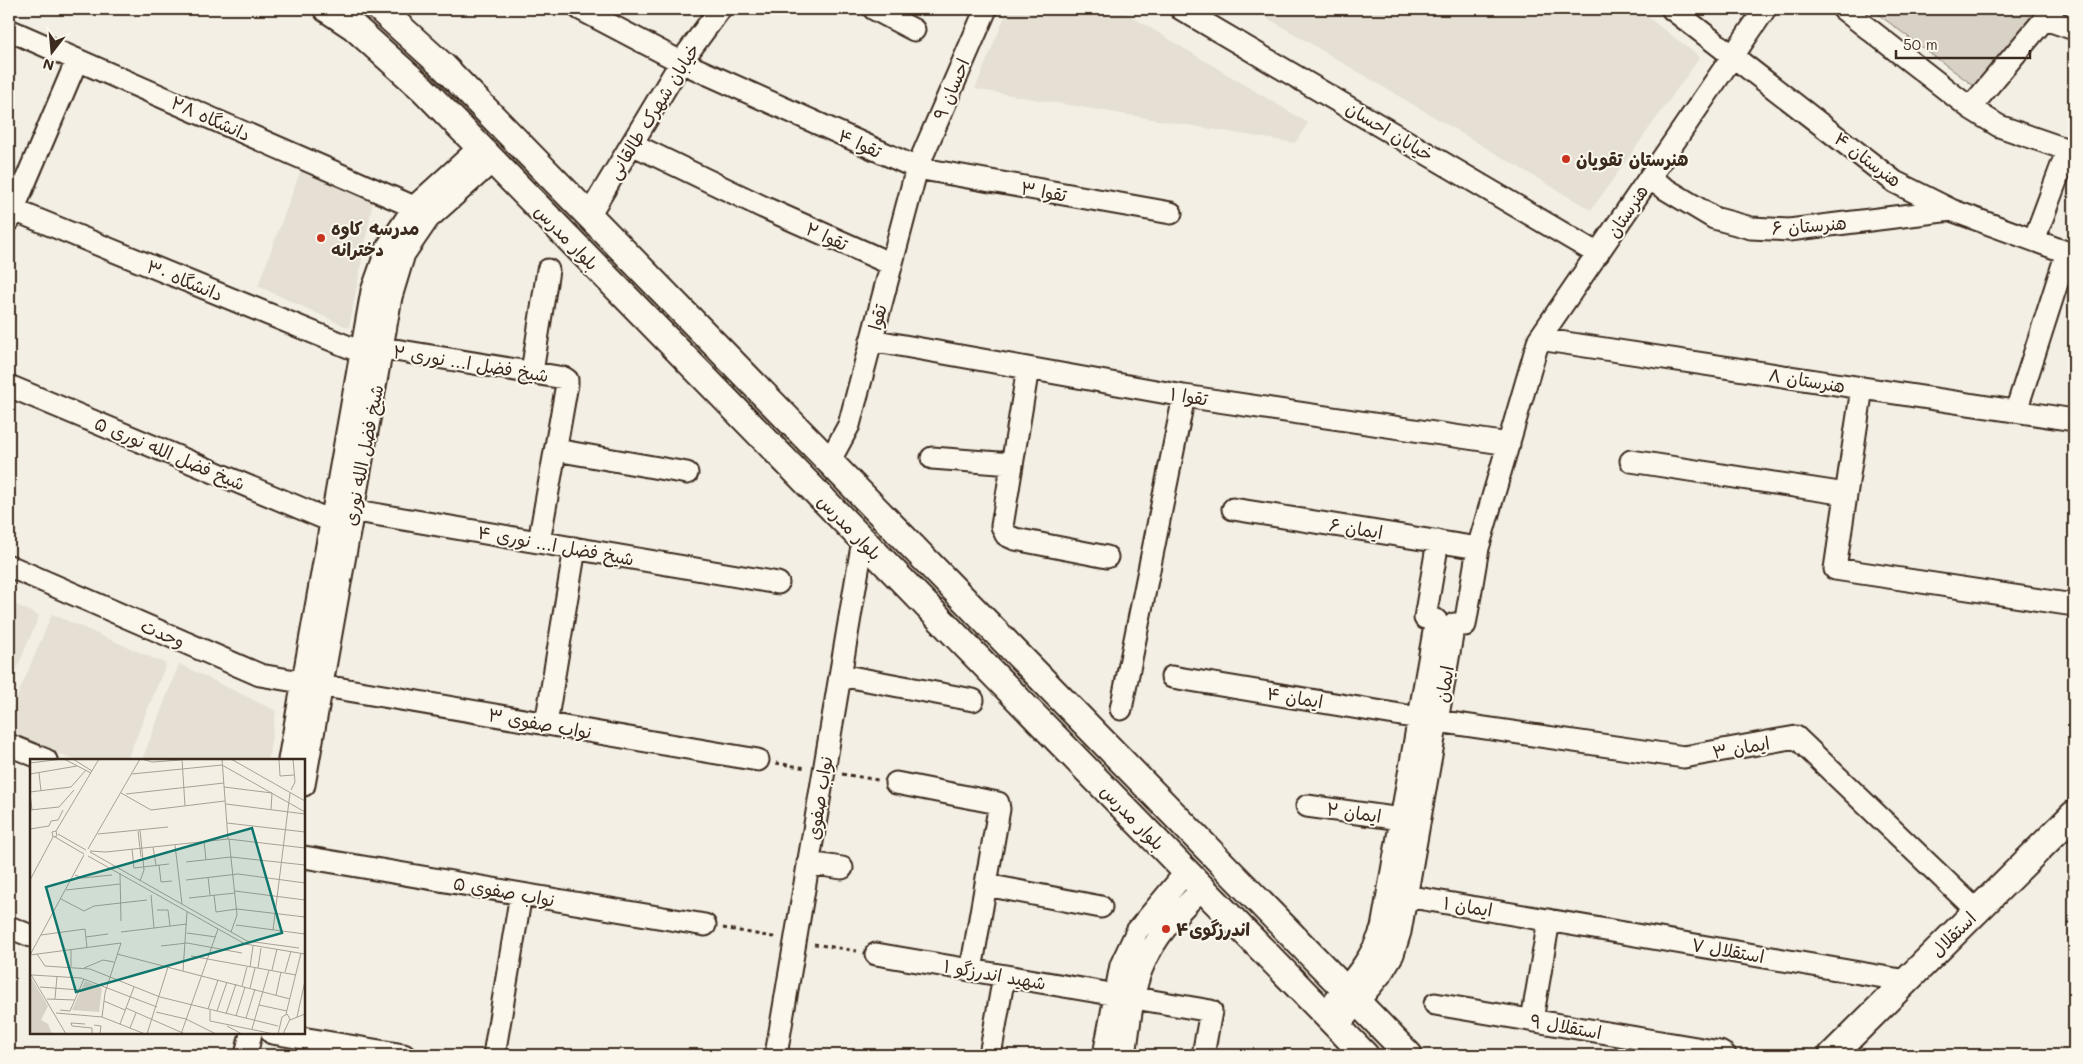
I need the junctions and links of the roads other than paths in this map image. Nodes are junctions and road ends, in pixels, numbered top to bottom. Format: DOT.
graph roads {
  1 [pos="327,9"];
  2 [pos="380,9"];
  3 [pos="580,9"];
  4 [pos="720,9"];
  5 [pos="874,9"];
  6 [pos="986,9"];
  7 [pos="1182,9"];
  8 [pos="1672,9"];
  9 [pos="1765,9"];
  10 [pos="1843,9"];
  11 [pos="2049,14"];
  12 [pos="2074,29"];
  13 [pos="9,30"];
  14 [pos="914,30"];
  15 [pos="1733,55"];
  16 [pos="77,60"];
  17 [pos="681,62"];
  18 [pos="1970,108"];
  19 [pos="632,144"];
  20 [pos="2071,151"];
  21 [pos="486,154"];
  22 [pos="917,168"];
  23 [pos="1649,179"];
  24 [pos="414,207"];
  25 [pos="1951,210"];
  26 [pos="10,213"];
  27 [pos="1171,213"];
  28 [pos="589,215"];
  29 [pos="2034,240"];
  30 [pos="1598,254"];
  31 [pos="2071,254"];
  32 [pos="891,264"];
  33 [pos="548,270"];
  34 [pos="871,340"];
  35 [pos="1539,340"];
  36 [pos="383,348"];
  37 [pos="361,352"];
  38 [pos="1028,368"];
  39 [pos="532,372"];
  40 [pos="9,386"];
  41 [pos="1862,388"];
  42 [pos="1184,396"];
  43 [pos="2016,411"];
  44 [pos="2074,420"];
  45 [pos="1509,444"];
  46 [pos="556,450"];
  47 [pos="932,458"];
  48 [pos="1631,461"];
  49 [pos="829,462"];
  50 [pos="1012,464"];
  51 [pos="687,474"];
  52 [pos="1846,494"];
  53 [pos="1233,509"];
  54 [pos="339,513"];
  55 [pos="863,540"];
  56 [pos="1438,541"];
  57 [pos="539,542"];
  58 [pos="575,548"];
  59 [pos="1478,548"];
  60 [pos="1107,557"];
  61 [pos="9,566"];
  62 [pos="778,583"];
  63 [pos="2074,605"];
  64 [pos="1445,622"];
  65 [pos="840,675"];
  66 [pos="1172,677"];
  67 [pos="312,684"];
  68 [pos="973,700"];
  69 [pos="1121,709"];
  70 [pos="1428,719"];
  71 [pos="546,724"];
  72 [pos="9,745"];
  73 [pos="44,759"];
  74 [pos="289,759"];
  75 [pos="758,760"];
  76 [pos="305,772"];
  77 [pos="896,783"];
  78 [pos="1308,806"];
  79 [pos="2074,814"];
  80 [pos="1401,819"];
  81 [pos="305,857"];
  82 [pos="808,863"];
  83 [pos="842,868"];
  84 [pos="1194,880"];
  85 [pos="986,885"];
  86 [pos="521,894"];
  87 [pos="1398,894"];
  88 [pos="1101,907"];
  89 [pos="1977,911"];
  90 [pos="1549,920"];
  91 [pos="705,925"];
  92 [pos="9,927"];
  93 [pos="30,936"];
  94 [pos="876,954"];
  95 [pos="971,970"];
  96 [pos="1004,976"];
  97 [pos="1907,981"];
  98 [pos="1124,996"];
  99 [pos="1350,997"];
  100 [pos="1436,1004"];
  101 [pos="1331,1020"];
  102 [pos="1532,1020"];
  103 [pos="250,1034"];
  104 [pos="278,1034"];
  105 [pos="246,1055"];
  106 [pos="404,1055"];
  107 [pos="494,1055"];
  108 [pos="776,1055"];
  109 [pos="990,1055"];
  110 [pos="1104,1055"];
  111 [pos="1125,1055"];
  112 [pos="1203,1055"];
  113 [pos="1364,1055"];
  114 [pos="1409,1055"];
  115 [pos="1725,1055"];
  116 [pos="1832,1055"];
  1 -- 21 [label="main road, بلوار مدرس"];
  2 -- 28 [label="main road, بلوار مدرس"];
  3 -- 17 [label="street, تقوا ۴"];
  4 -- 17 [label="street, خیابان شهرک طالقانی"];
  5 -- 14 [label="street"];
  6 -- 22 [label="street, احسان ۹"];
  7 -- 30 [label="street, خیابان احسان"];
  8 -- 15 [label="street, هنرستان ۴"];
  9 -- 15 [label="street, هنرستان"];
  10 -- 18 [label="street"];
  11 -- 12 [label="street"];
  11 -- 18 [label="street"];
  13 -- 16 [label="street, دانشگاه ۲۸"];
  15 -- 23 [label="street, هنرستان"];
  15 -- 25 [label="street, هنرستان ۴"];
  16 -- 24 [label="street, دانشگاه ۲۸"];
  16 -- 26 [label="street"];
  17 -- 19 [label="street, خیابان شهرک طالقانی"];
  17 -- 22 [label="street, تقوا ۴"];
  18 -- 20 [label="street"];
  19 -- 28 [label="street, خیابان شهرک طالقانی"];
  19 -- 32 [label="street, تقوا ۲"];
  20 -- 29 [label="street"];
  21 -- 24 [label="street, شیخ فضل الله نوری"];
  21 -- 36 [label="street, شیخ فضل الله نوری"];
  21 -- 55 [label="main road, بلوار مدرس"];
  22 -- 27 [label="street, تقوا ۳"];
  22 -- 32 [label="street, تقوا"];
  23 -- 25 [label="street, هنرستان ۶"];
  23 -- 30 [label="street, هنرستان"];
  24 -- 37 [label="street, شیخ فضل الله نوری"];
  25 -- 29 [label="street, هنرستان ۴"];
  26 -- 37 [label="street, دانشگاه ۳۰"];
  28 -- 49 [label="main road, بلوار مدرس"];
  29 -- 31 [label="street, هنرستان ۴"];
  30 -- 35 [label="street, هنرستان"];
  31 -- 43 [label="street"];
  32 -- 34 [label="street, تقوا"];
  33 -- 39 [label="street"];
  34 -- 38 [label="street, تقوا ۱"];
  34 -- 49 [label="street, تقوا"];
  35 -- 41 [label="street, هنرستان ۸"];
  35 -- 45 [label="street"];
  36 -- 37 [label="street, شیخ فضل ا... نوری ۲"];
  36 -- 39 [label="street, شیخ فضل ا... نوری ۲"];
  36 -- 54 [label="street, شیخ فضل الله نوری"];
  37 -- 54 [label="street, شیخ فضل الله نوری"];
  38 -- 42 [label="street, تقوا ۱"];
  38 -- 50 [label="street"];
  39 -- 46 [label="street, شیخ فضل ا... نوری ۲"];
  40 -- 54 [label="street, شیخ فضل‌ الله نوری ۵"];
  41 -- 43 [label="street, هنرستان ۸"];
  41 -- 52 [label="street"];
  42 -- 45 [label="street, تقوا ۱"];
  42 -- 69 [label="street"];
  43 -- 44 [label="street, هنرستان ۸"];
  45 -- 59 [label="street"];
  46 -- 51 [label="street"];
  46 -- 57 [label="street, شیخ فضل ا... نوری ۲"];
  47 -- 50 [label="street"];
  48 -- 52 [label="street"];
  49 -- 99 [label="main road, بلوار مدرس"];
  50 -- 60 [label="street"];
  52 -- 63 [label="street"];
  53 -- 56 [label="street, ایمان ۶"];
  54 -- 57 [label="street, شیخ فضل ا... نوری ۴"];
  54 -- 67 [label="street, شیخ فضل الله نوری"];
  55 -- 65 [label="street, نواب صفوی"];
  55 -- 84 [label="main road, بلوار مدرس"];
  56 -- 59 [label="street, ایمان ۶"];
  56 -- 64 [label="street"];
  57 -- 58 [label="street, شیخ فضل ا... نوری ۴"];
  58 -- 62 [label="street, شیخ فضل ا... نوری ۴"];
  58 -- 71 [label="street"];
  59 -- 64 [label="street"];
  61 -- 67 [label="street, وحدت"];
  64 -- 70 [label="street, ایمان"];
  65 -- 68 [label="street"];
  65 -- 82 [label="street, نواب صفوی"];
  66 -- 70 [label="street, ایمان ۴"];
  67 -- 71 [label="street, نواب صفوی ۳"];
  67 -- 74 [label="street, شیخ فضل الله نوری"];
  67 -- 76 [label="street, شیخ فضل الله نوری"];
  70 -- 80 [label="street, ایمان"];
  70 -- 87 [label="street, ایمان"];
  70 -- 89 [label="street, ایمان ۳"];
  71 -- 75 [label="street, نواب صفوی ۳"];
  72 -- 73 [label="street"];
  77 -- 85 [label="street"];
  78 -- 80 [label="street, ایمان ۲"];
  79 -- 89 [label="main road, استقلال"];
  80 -- 87 [label="street, ایمان"];
  81 -- 86 [label="street, نواب صفوی ۵"];
  82 -- 83 [label="street"];
  82 -- 108 [label="street, نواب صفوی"];
  84 -- 98 [label="street"];
  84 -- 101 [label="main road, بلوار مدرس"];
  85 -- 88 [label="street"];
  85 -- 95 [label="street"];
  86 -- 91 [label="street, نواب صفوی ۵"];
  86 -- 107 [label="street"];
  87 -- 90 [label="street, ایمان ۱"];
  87 -- 99 [label="street, ایمان"];
  89 -- 97 [label="main road, استقلال"];
  90 -- 97 [label="street, استقلال ۷"];
  90 -- 102 [label="street"];
  92 -- 93 [label="street"];
  94 -- 95 [label="street, شهید اندرزگو ۱"];
  95 -- 96 [label="street, شهید اندرزگو ۱"];
  96 -- 98 [label="street, شهید اندرزگو ۱"];
  96 -- 109 [label="street"];
  97 -- 116 [label="main road, استقلال"];
  98 -- 110 [label="street"];
  98 -- 111 [label="street"];
  98 -- 112 [label="street, شهید اندرزگو ۱"];
  99 -- 101 [label="street, ایمان"];
  99 -- 114 [label="main road, بلوار مدرس"];
  100 -- 102 [label="street, استقلال ۹"];
  101 -- 113 [label="main road, بلوار مدرس"];
  102 -- 115 [label="street, استقلال ۹"];
  103 -- 105 [label="street"];
  104 -- 106 [label="street"];
}
